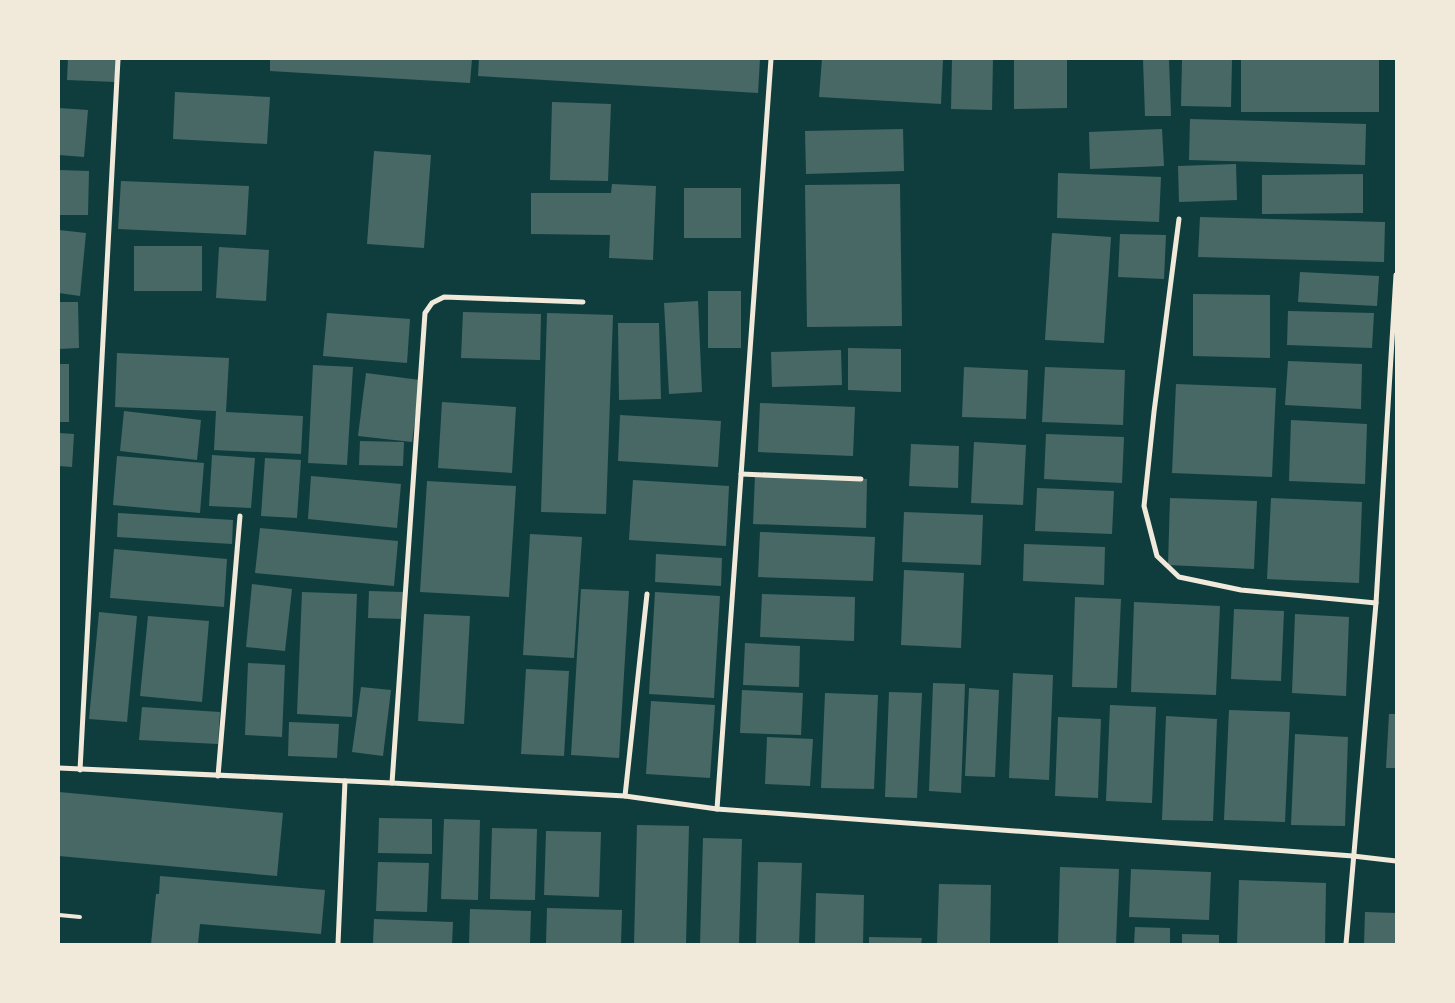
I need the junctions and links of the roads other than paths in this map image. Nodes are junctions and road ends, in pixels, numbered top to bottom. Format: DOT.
graph roads {
  1 [pos="118,59"];
  2 [pos="771,59"];
  3 [pos="1179,219"];
  4 [pos="1396,275"];
  5 [pos="583,302"];
  6 [pos="741,474"];
  7 [pos="861,479"];
  8 [pos="240,516"];
  9 [pos="647,594"];
  10 [pos="1376,603"];
  11 [pos="59,768"];
  12 [pos="80,770"];
  13 [pos="218,776"];
  14 [pos="345,781"];
  15 [pos="392,783"];
  16 [pos="625,796"];
  17 [pos="717,809"];
  18 [pos="1353,856"];
  19 [pos="1396,861"];
  20 [pos="59,915"];
  21 [pos="80,918"];
  22 [pos="338,944"];
  23 [pos="1346,944"];
  1 -- 12 [label="street"];
  2 -- 6 [label="street"];
  3 -- 10 [label="street"];
  4 -- 10 [label="street"];
  5 -- 15 [label="street"];
  6 -- 7 [label="street"];
  6 -- 17 [label="street"];
  8 -- 13 [label="street"];
  9 -- 16 [label="street"];
  10 -- 18 [label="street"];
  11 -- 12 [label="street"];
  12 -- 13 [label="street"];
  13 -- 14 [label="street"];
  14 -- 15 [label="street"];
  14 -- 22 [label="street"];
  15 -- 16 [label="street"];
  16 -- 17 [label="street"];
  17 -- 18 [label="street"];
  18 -- 19 [label="street"];
  18 -- 23 [label="street"];
  20 -- 21 [label="lane"];
}
